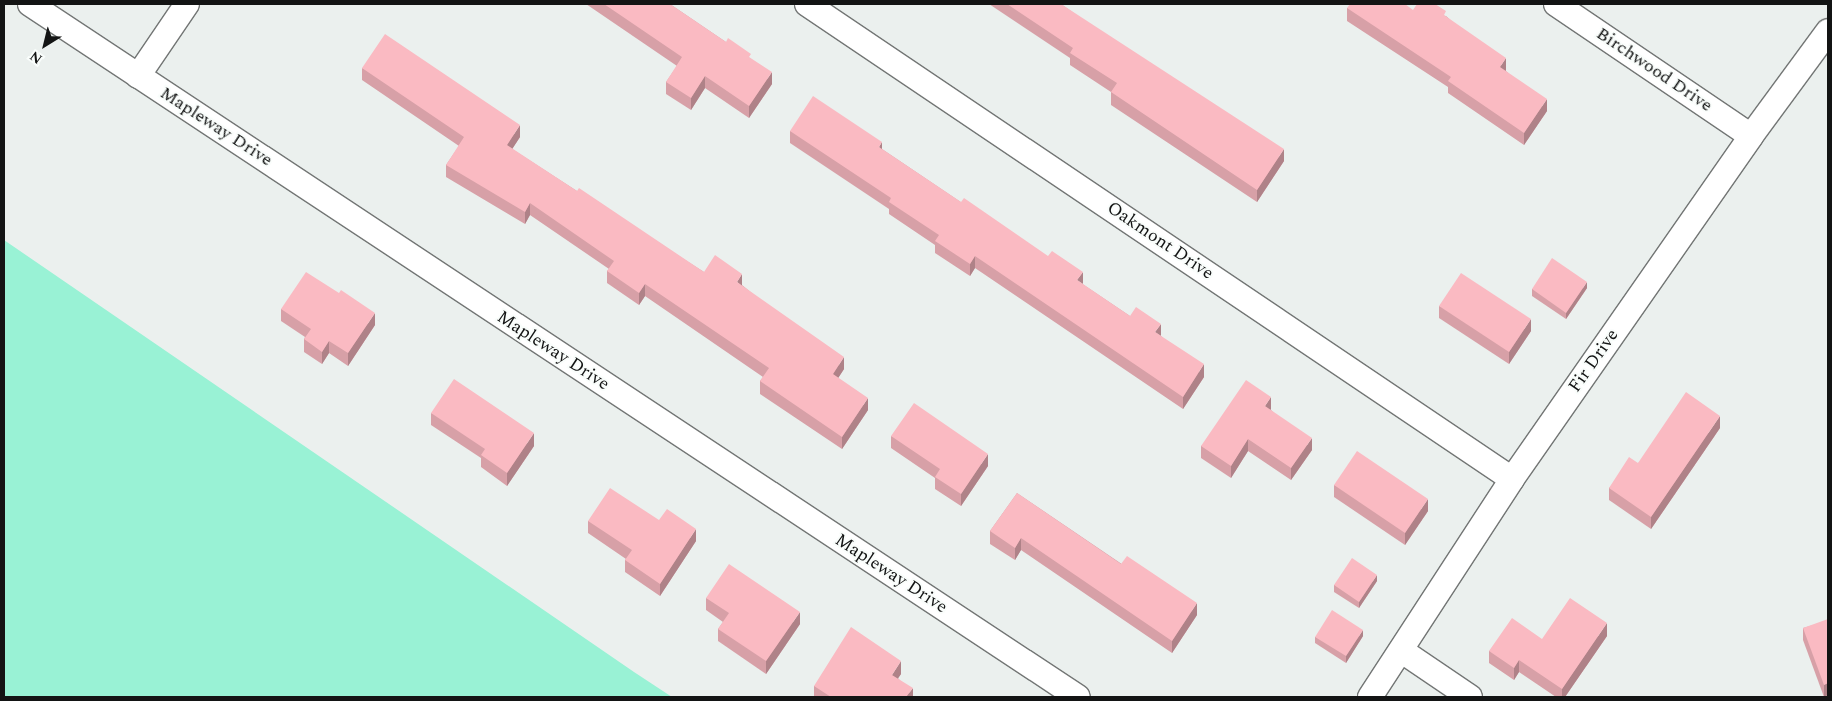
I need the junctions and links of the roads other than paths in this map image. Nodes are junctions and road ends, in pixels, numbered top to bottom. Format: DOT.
graph roads {
  1 [pos="30,4"];
  2 [pos="187,4"];
  3 [pos="807,4"];
  4 [pos="1556,4"];
  5 [pos="1828,32"];
  6 [pos="138,76"];
  7 [pos="1750,136"];
  8 [pos="1512,479"];
  9 [pos="1402,651"];
  10 [pos="1078,697"];
  11 [pos="1370,697"];
  12 [pos="1470,697"];
  1 -- 6 [label="street, Mapleway Drive"];
  2 -- 6 [label="street"];
  3 -- 8 [label="street, Oakmont Drive"];
  4 -- 7 [label="street, Birchwood Drive"];
  5 -- 7 [label="street, Fir Drive"];
  6 -- 10 [label="street, Mapleway Drive"];
  7 -- 8 [label="street, Fir Drive"];
  8 -- 9 [label="street, Fir Drive"];
  9 -- 11 [label="street, Fir Drive"];
  9 -- 12 [label="street"];
}
